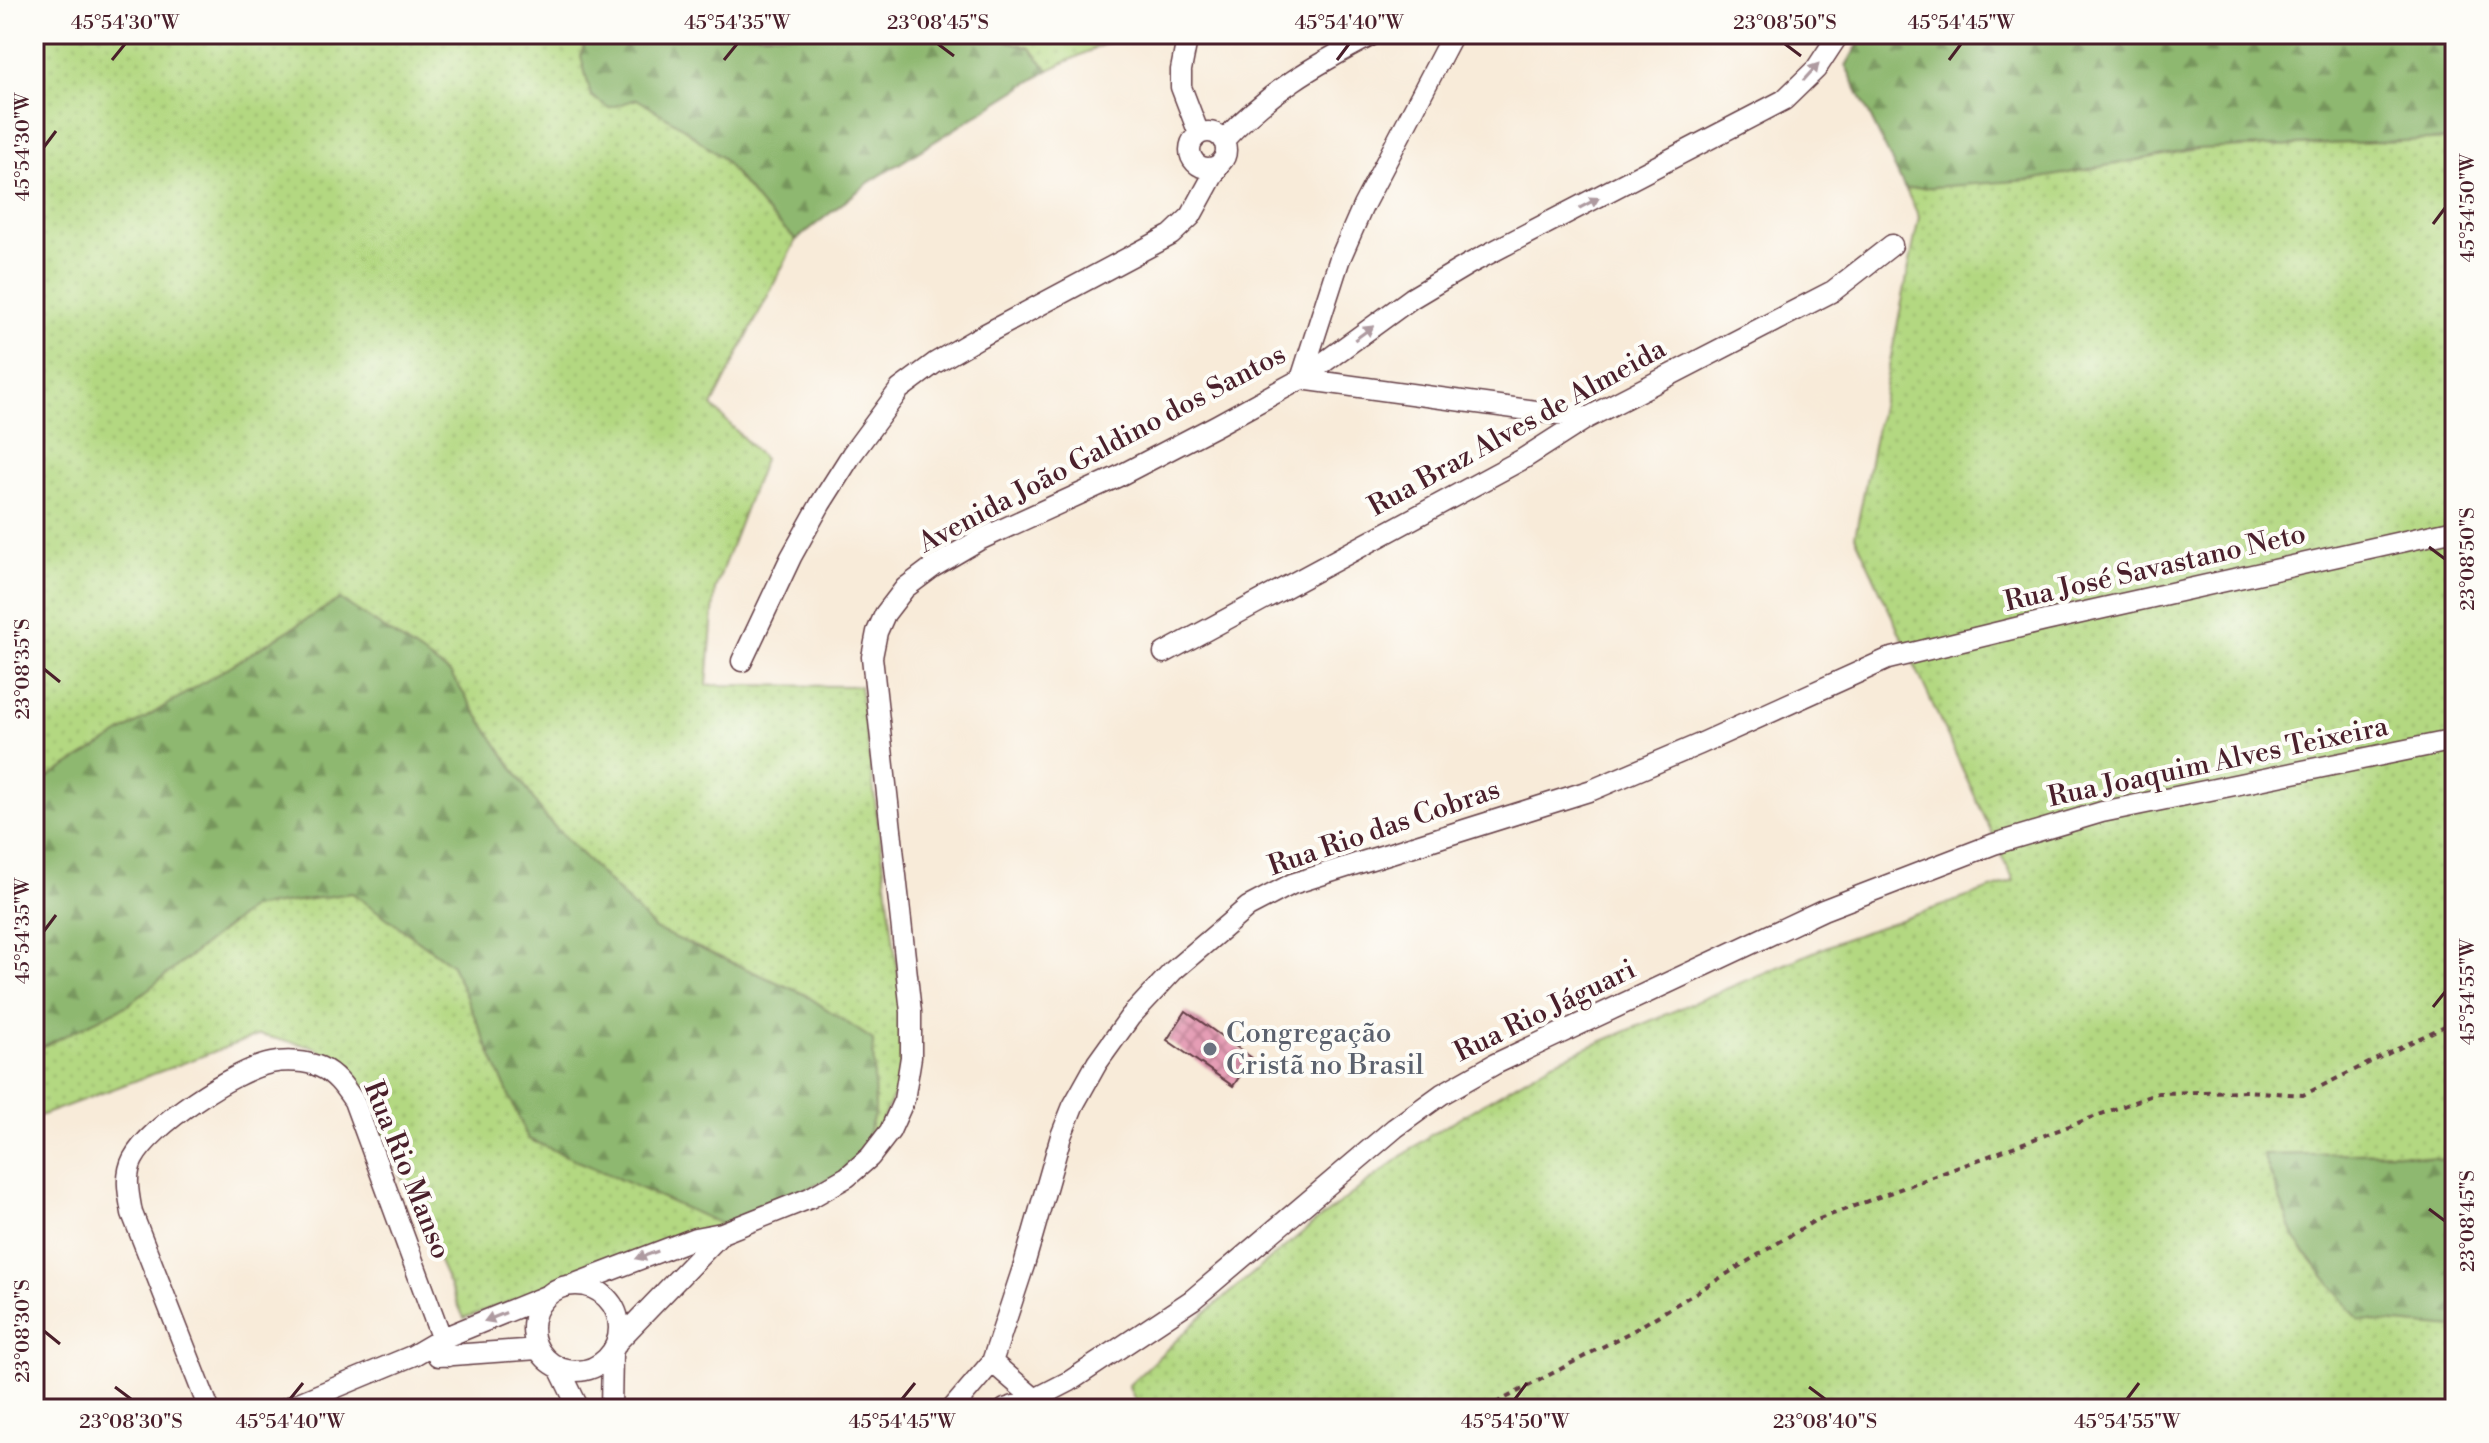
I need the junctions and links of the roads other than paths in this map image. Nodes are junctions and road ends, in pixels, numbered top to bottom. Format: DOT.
graph roads {
  1 [pos="1188,34"];
  2 [pos="1374,34"];
  3 [pos="1453,34"];
  4 [pos="1839,34"];
  5 [pos="1199,134"];
  6 [pos="1223,141"];
  7 [pos="1195,162"];
  8 [pos="1220,163"];
  9 [pos="1197,206"];
  10 [pos="1892,245"];
  11 [pos="1301,379"];
  12 [pos="1587,418"];
  13 [pos="2455,530"];
  14 [pos="1164,653"];
  15 [pos="742,661"];
  16 [pos="1868,666"];
  17 [pos="2455,740"];
  18 [pos="1994,844"];
  19 [pos="722,1233"];
  20 [pos="572,1285"];
  21 [pos="546,1296"];
  22 [pos="446,1347"];
  23 [pos="615,1347"];
  24 [pos="538,1349"];
  25 [pos="992,1362"];
  26 [pos="559,1368"];
  27 [pos="1035,1399"];
  28 [pos="209,1409"];
  29 [pos="284,1409"];
  30 [pos="579,1409"];
  31 [pos="611,1409"];
  32 [pos="952,1409"];
  33 [pos="1005,1409"];
  1 -- 5 [label="street"];
  2 -- 6 [label="street"];
  3 -- 11 [label="street"];
  11 -- 4 [label="street, Avenida João Galdino dos Santos, one-way"];
  5 -- 6 [label="street"];
  5 -- 7 [label="street"];
  6 -- 8 [label="street"];
  7 -- 8 [label="street"];
  7 -- 9 [label="street"];
  8 -- 9 [label="street"];
  9 -- 15 [label="street"];
  10 -- 12 [label="street, Rua Braz Alves de Almeida"];
  11 -- 12 [label="street"];
  11 -- 19 [label="street, Avenida João Galdino dos Santos"];
  12 -- 14 [label="street, Rua Braz Alves de Almeida"];
  13 -- 16 [label="street, Rua José Savastano Neto"];
  16 -- 25 [label="street, Rua Rio das Cobras"];
  17 -- 18 [label="street, Rua Joaquim Alves Teixeira"];
  18 -- 27 [label="street, Rua Rio Jáguari"];
  19 -- 20 [label="street, Avenida João Galdino dos Santos, one-way"];
  19 -- 23 [label="street"];
  20 -- 21 [label="street"];
  20 -- 23 [label="street"];
  21 -- 22 [label="street, one-way"];
  21 -- 24 [label="street"];
  22 -- 24 [label="street"];
  22 -- 28 [label="street, Rua Rio Manso"];
  22 -- 29 [label="street"];
  23 -- 26 [label="street"];
  23 -- 31 [label="street"];
  24 -- 26 [label="street"];
  25 -- 27 [label="street"];
  25 -- 32 [label="street, Rua Rio das Cobras"];
  26 -- 30 [label="street"];
  27 -- 33 [label="street, Rua Rio Jáguari"];
}
